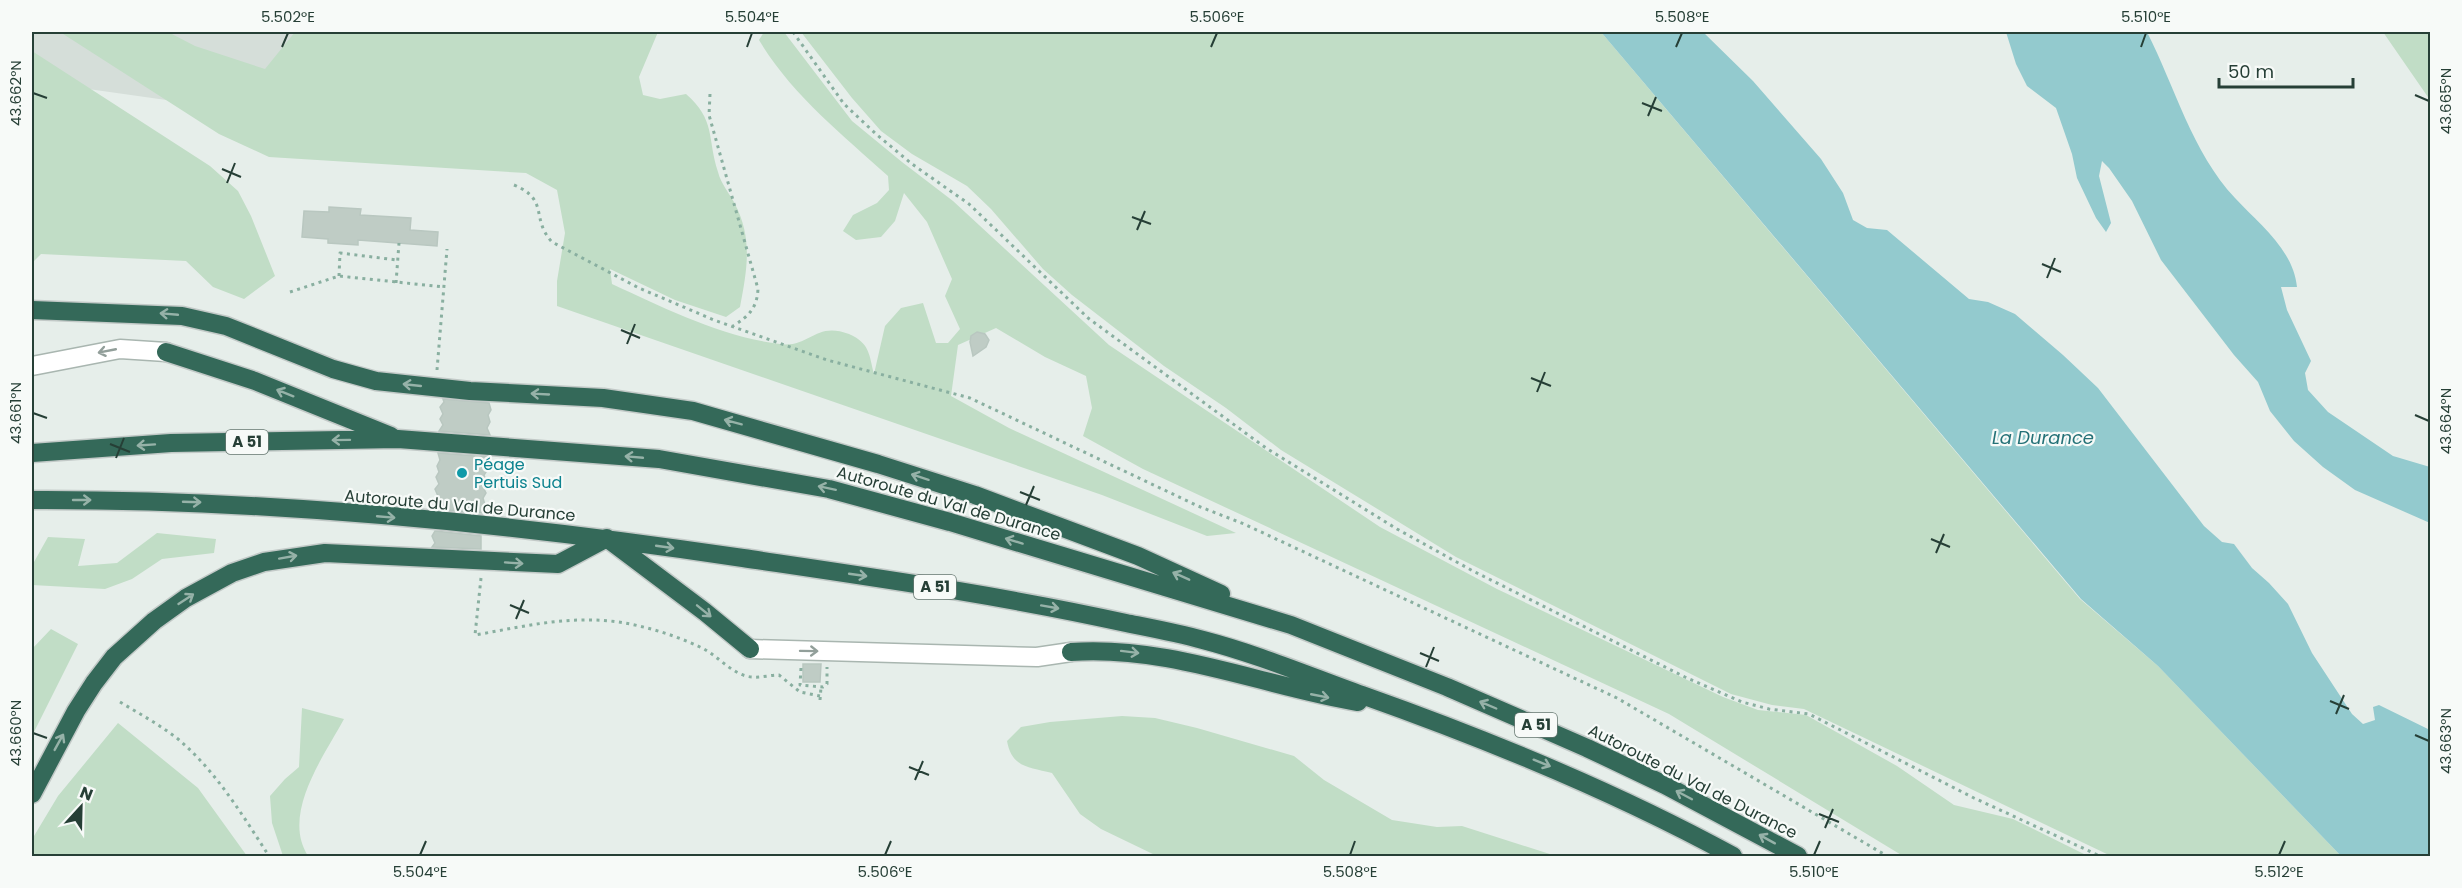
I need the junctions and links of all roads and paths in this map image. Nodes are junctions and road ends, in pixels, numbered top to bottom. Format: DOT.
graph roads {
  1 [pos="793,32"];
  2 [pos="710,94"];
  3 [pos="514,185"];
  4 [pos="399,243"];
  5 [pos="447,249"];
  6 [pos="398,260"];
  7 [pos="339,276"];
  8 [pos="396,283"];
  9 [pos="444,287"];
  10 [pos="290,292"];
  11 [pos="32,310"];
  12 [pos="733,326"];
  13 [pos="165,352"];
  14 [pos="32,366"];
  15 [pos="436,369"];
  16 [pos="398,439"];
  17 [pos="32,453"];
  18 [pos="32,500"];
  19 [pos="607,538"];
  20 [pos="481,574"];
  21 [pos="1291,625"];
  22 [pos="750,649"];
  23 [pos="1071,652"];
  24 [pos="827,659"];
  25 [pos="801,660"];
  26 [pos="821,687"];
  27 [pos="120,702"];
  28 [pos="1408,711"];
  29 [pos="32,794"];
  30 [pos="269,856"];
  31 [pos="1733,856"];
  32 [pos="1798,856"];
  33 [pos="1887,856"];
  34 [pos="2100,856"];
  1 -- 34 [label="path"];
  2 -- 12 [label="path"];
  3 -- 12 [label="path"];
  4 -- 6 [label="path"];
  5 -- 9 [label="path"];
  6 -- 7 [label="path"];
  6 -- 8 [label="path"];
  7 -- 8 [label="path"];
  7 -- 10 [label="path"];
  8 -- 9 [label="path"];
  9 -- 15 [label="path"];
  21 -- 11 [label="highway, one-way"];
  12 -- 33 [label="path"];
  13 -- 14 [label="lane, one-way"];
  16 -- 13 [label="highway, one-way"];
  16 -- 17 [label="highway, Autoroute du Val de Durance / A 51, one-way"];
  21 -- 16 [label="highway, Autoroute du Val de Durance / A 51, one-way"];
  18 -- 19 [label="highway, Autoroute du Val de Durance / A 51, one-way"];
  19 -- 22 [label="highway, one-way"];
  19 -- 28 [label="highway, Autoroute du Val de Durance / A 51, one-way"];
  29 -- 19 [label="highway, one-way"];
  20 -- 26 [label="path"];
  32 -- 21 [label="highway, Autoroute du Val de Durance / A 51, one-way"];
  22 -- 23 [label="lane, one-way"];
  23 -- 28 [label="highway, one-way"];
  24 -- 26 [label="path"];
  25 -- 26 [label="path"];
  27 -- 30 [label="path"];
  28 -- 31 [label="highway, Autoroute du Val de Durance / A 51, one-way"];
}
